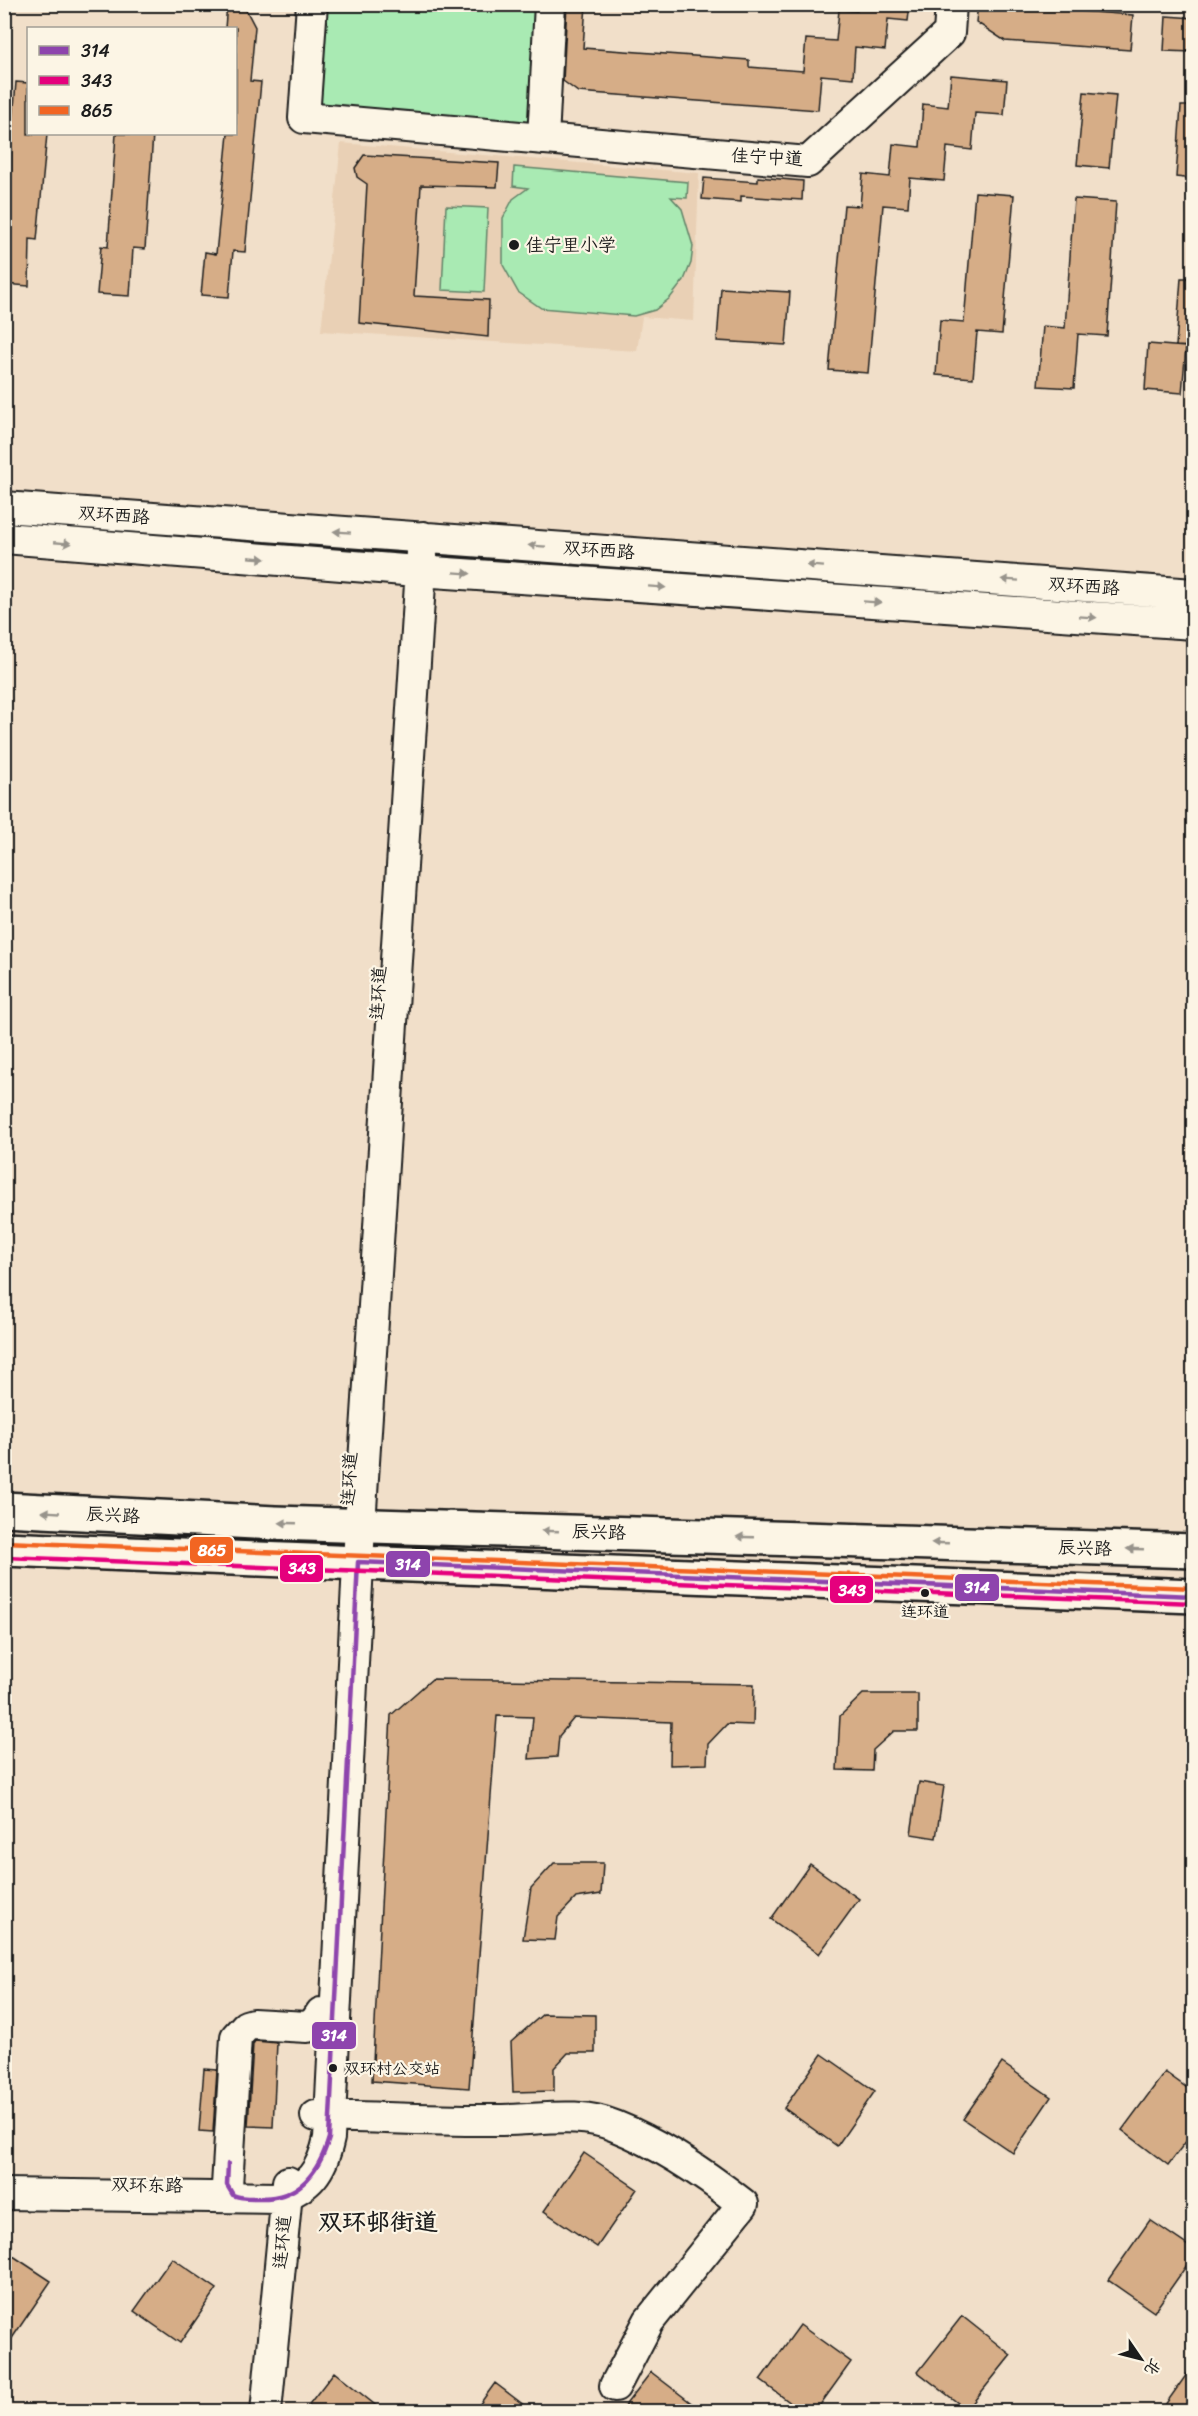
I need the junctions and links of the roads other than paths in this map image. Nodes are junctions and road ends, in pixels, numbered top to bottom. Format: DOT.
graph roads {
  1 [pos="312,4"];
  2 [pos="550,4"];
  3 [pos="951,4"];
  4 [pos="543,139"];
  5 [pos="4,507"];
  6 [pos="415,537"];
  7 [pos="4,538"];
  8 [pos="412,570"];
  9 [pos="1194,594"];
  10 [pos="1194,624"];
  11 [pos="4,1509"];
  12 [pos="353,1525"];
  13 [pos="4,1549"];
  14 [pos="1194,1551"];
  15 [pos="351,1562"];
  16 [pos="1194,1596"];
  17 [pos="321,2013"];
  18 [pos="323,2116"];
  19 [pos="4,2184"];
  20 [pos="288,2188"];
  21 [pos="233,2192"];
  22 [pos="4,2194"];
  23 [pos="615,2386"];
  24 [pos="266,2412"];
  1 -- 4 [label="street, 佳宁中道"];
  2 -- 4 [label="street"];
  3 -- 4 [label="street, 佳宁中道"];
  6 -- 5 [label="street, 双环西路, one-way"];
  6 -- 8 [label="street, 连环道"];
  9 -- 6 [label="street, 双环西路, one-way"];
  7 -- 8 [label="street, 双环西路, one-way"];
  8 -- 10 [label="street, 双环西路, one-way"];
  8 -- 12 [label="street, 连环道"];
  12 -- 11 [label="main road, 辰兴路, one-way"];
  14 -- 12 [label="main road, 辰兴路, one-way"];
  12 -- 15 [label="street, 连环道"];
  13 -- 15 [label="main road, 辰兴路"];
  15 -- 16 [label="main road, 辰兴路"];
  15 -- 17 [label="street, 连环道"];
  15 -- 18 [label="street"];
  17 -- 18 [label="street, 连环道"];
  17 -- 21 [label="street"];
  18 -- 20 [label="street"];
  18 -- 23 [label="street"];
  19 -- 21 [label="street, 双环东路"];
  20 -- 21 [label="street, 双环东路"];
  20 -- 24 [label="street, 连环道"];
  21 -- 22 [label="street, 双环东路"];
}
